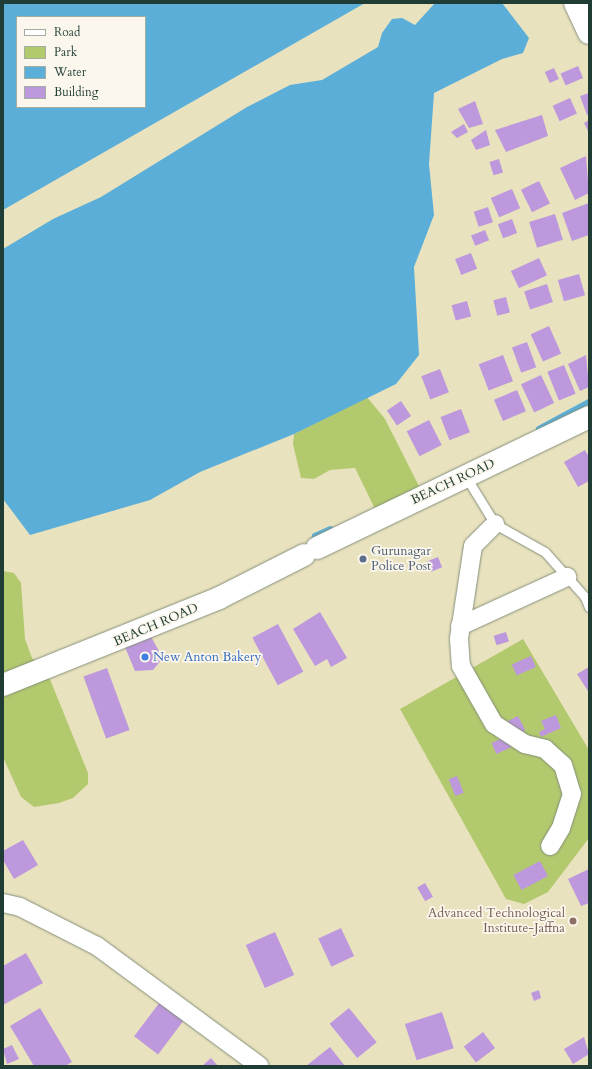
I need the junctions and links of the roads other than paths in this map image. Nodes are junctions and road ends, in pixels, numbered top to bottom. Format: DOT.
graph roads {
  1 [pos="575,3"];
  2 [pos="589,33"];
  3 [pos="589,417"];
  4 [pos="466,477"];
  5 [pos="495,524"];
  6 [pos="567,577"];
  7 [pos="589,607"];
  8 [pos="460,626"];
  9 [pos="3,685"];
  10 [pos="550,846"];
  11 [pos="3,903"];
  12 [pos="260,1066"];
  1 -- 2 [label="main road"];
  3 -- 4 [label="main road, BEACH ROAD"];
  4 -- 5 [label="lane"];
  4 -- 9 [label="main road, BEACH ROAD"];
  5 -- 6 [label="lane"];
  5 -- 8 [label="street"];
  6 -- 7 [label="lane"];
  6 -- 8 [label="street"];
  8 -- 10 [label="street"];
  11 -- 12 [label="street"];
}
